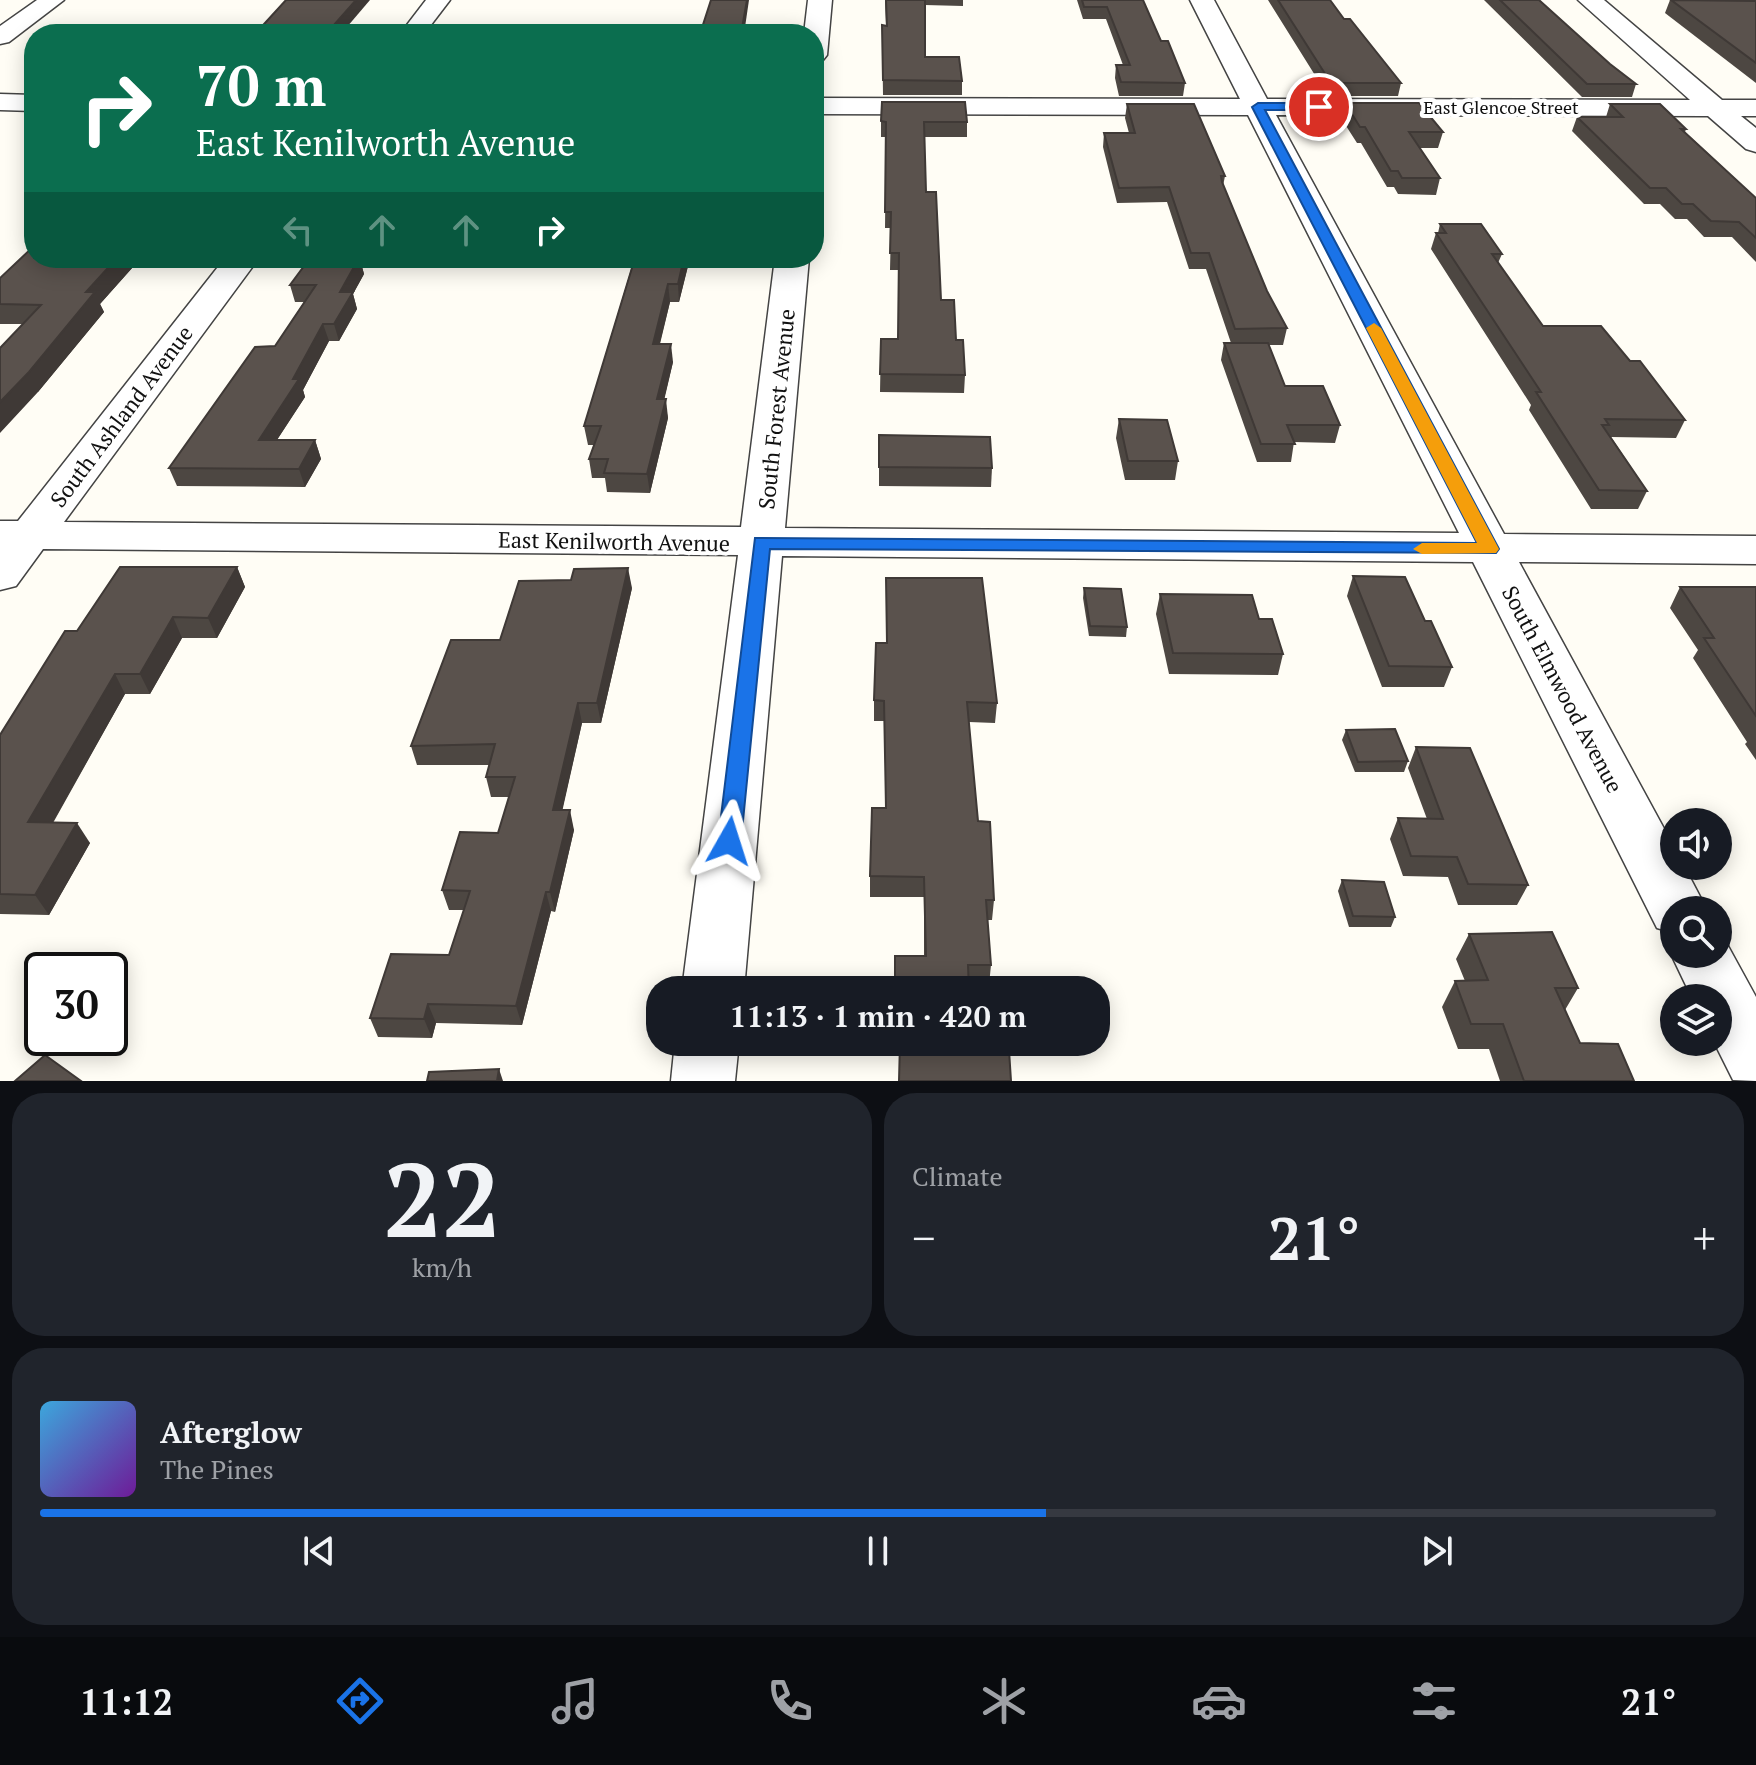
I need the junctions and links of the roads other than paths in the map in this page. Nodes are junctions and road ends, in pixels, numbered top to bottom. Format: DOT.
graph roads {
  1 [pos="52,0"];
  2 [pos="438,0"];
  3 [pos="820,0"];
  4 [pos="1202,0"];
  5 [pos="1590,0"];
  6 [pos="420,24"];
  7 [pos="817,24"];
  8 [pos="0,37"];
  9 [pos="0,102"];
  10 [pos="24,103"];
  11 [pos="824,106"];
  12 [pos="1258,107"];
  13 [pos="1713,107"];
  14 [pos="1756,108"];
  15 [pos="1756,143"];
  16 [pos="234,268"];
  17 [pos="791,268"];
  18 [pos="15,535"];
  19 [pos="762,543"];
  20 [pos="1490,549"];
  21 [pos="1756,550"];
  22 [pos="0,575"];
  23 [pos="1671,896"];
  24 [pos="1708,968"];
  25 [pos="715,976"];
  26 [pos="706,1056"];
  27 [pos="1756,1059"];
  28 [pos="703,1081"];
  1 -- 8 [label="street"];
  2 -- 6 [label="street"];
  3 -- 7 [label="street"];
  4 -- 12 [label="street, South Elmwood Avenue"];
  5 -- 13 [label="street"];
  9 -- 10 [label="street"];
  11 -- 12 [label="street, East Glencoe Street"];
  12 -- 13 [label="street, East Glencoe Street"];
  12 -- 20 [label="street, South Elmwood Avenue"];
  13 -- 14 [label="street, East Glencoe Street"];
  13 -- 15 [label="street"];
  16 -- 18 [label="street, South Ashland Avenue"];
  17 -- 19 [label="street, South Forest Avenue"];
  18 -- 19 [label="street, East Kenilworth Avenue"];
  18 -- 22 [label="street, South Ashland Avenue"];
  19 -- 20 [label="street, East Kenilworth Avenue"];
  19 -- 25 [label="street, South Forest Avenue"];
  20 -- 21 [label="street, East Kenilworth Avenue"];
  20 -- 23 [label="street, South Elmwood Avenue"];
  24 -- 27 [label="street"];
  26 -- 28 [label="street"];
}
